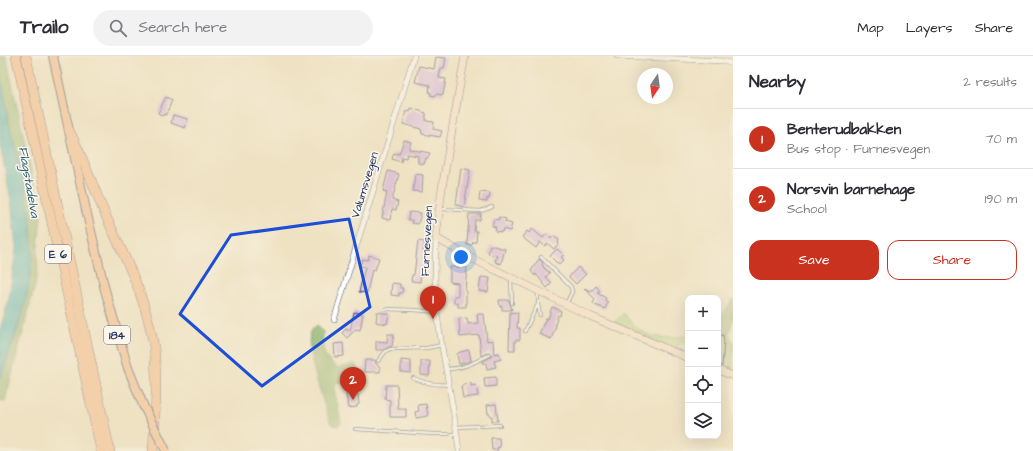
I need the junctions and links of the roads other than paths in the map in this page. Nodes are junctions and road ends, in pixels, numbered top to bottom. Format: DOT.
graph roads {
  1 [pos="16,56"];
  2 [pos="26,56"];
  3 [pos="53,56"];
  4 [pos="414,56"];
  5 [pos="465,56"];
  6 [pos="617,56"];
  7 [pos="733,64"];
  8 [pos="69,130"];
  9 [pos="492,207"];
  10 [pos="439,209"];
  11 [pos="436,238"];
  12 [pos="541,256"];
  13 [pos="511,277"];
  14 [pos="538,290"];
  15 [pos="512,303"];
  16 [pos="538,304"];
  17 [pos="566,304"];
  18 [pos="386,309"];
  19 [pos="437,312"];
  20 [pos="540,315"];
  21 [pos="334,320"];
  22 [pos="525,331"];
  23 [pos="443,345"];
  24 [pos="489,355"];
  25 [pos="685,357"];
  26 [pos="378,361"];
  27 [pos="446,369"];
  28 [pos="721,371"];
  29 [pos="733,376"];
  30 [pos="413,378"];
  31 [pos="449,384"];
  32 [pos="500,425"];
  33 [pos="456,427"];
  34 [pos="355,429"];
  35 [pos="456,434"];
  36 [pos="101,451"];
  37 [pos="110,451"];
  38 [pos="153,451"];
  39 [pos="166,451"];
  40 [pos="459,451"];
  1 -- 36 [label="highway, E 6"];
  2 -- 37 [label="highway, E 6"];
  3 -- 8 [label="main road, 184"];
  4 -- 21 [label="street, Valumsvegen"];
  5 -- 10 [label="main road, Furnesvegen"];
  6 -- 7 [label="street"];
  8 -- 38 [label="highway"];
  8 -- 39 [label="main road, 184, bridge"];
  9 -- 10 [label="lane"];
  10 -- 11 [label="main road, Furnesvegen"];
  11 -- 13 [label="main road"];
  11 -- 19 [label="street, Furnesvegen"];
  12 -- 17 [label="lane"];
  13 -- 14 [label="main road"];
  13 -- 15 [label="lane"];
  14 -- 16 [label="lane"];
  14 -- 17 [label="main road"];
  16 -- 20 [label="lane"];
  16 -- 22 [label="lane"];
  17 -- 25 [label="main road"];
  18 -- 19 [label="lane"];
  19 -- 23 [label="street, Furnesvegen"];
  23 -- 26 [label="lane"];
  23 -- 27 [label="street, Furnesvegen"];
  24 -- 27 [label="lane"];
  27 -- 31 [label="street, Furnesvegen"];
  28 -- 29 [label="main road"];
  30 -- 31 [label="lane"];
  31 -- 33 [label="street, Furnesvegen"];
  32 -- 33 [label="lane"];
  33 -- 35 [label="street, Furnesvegen"];
  34 -- 35 [label="lane"];
  35 -- 40 [label="street, Furnesvegen"];
}
